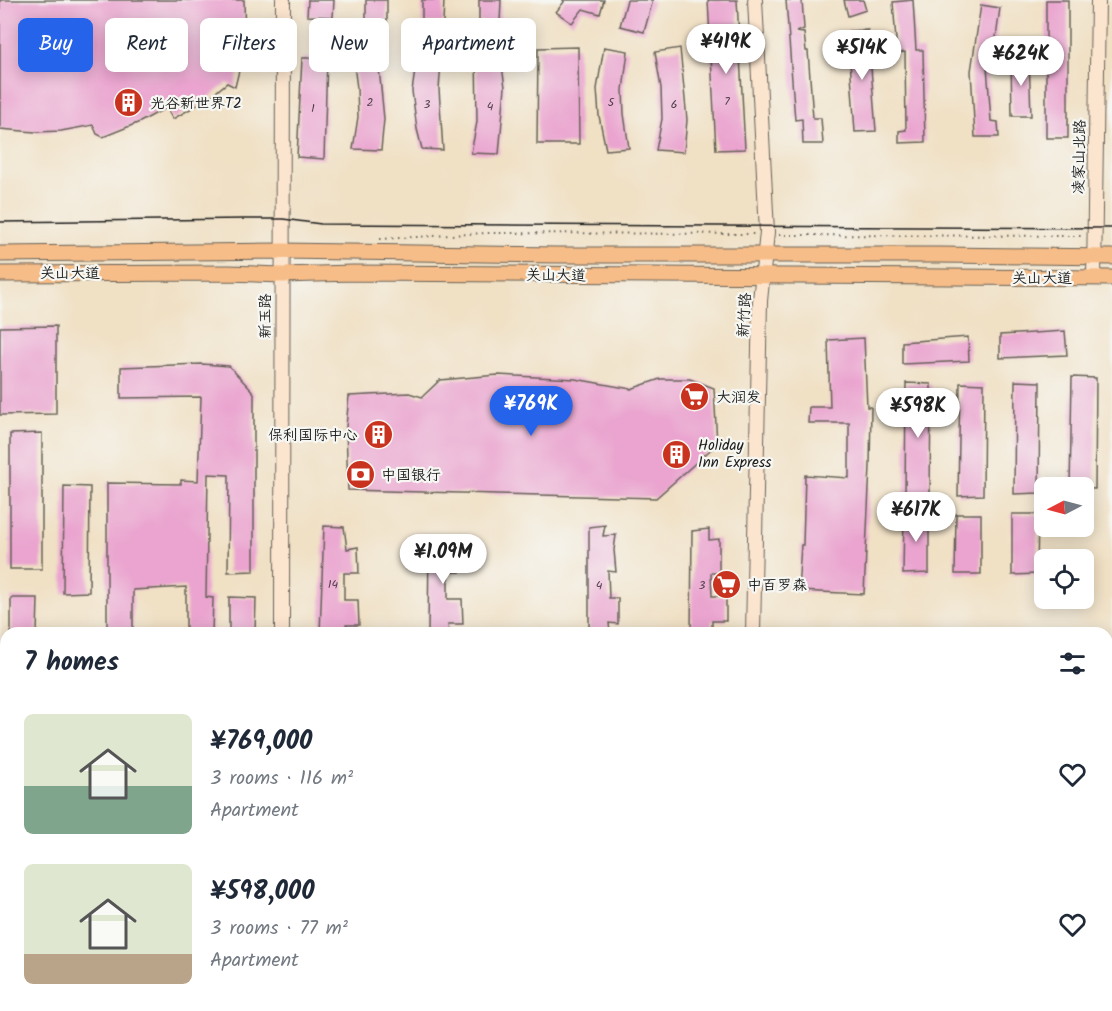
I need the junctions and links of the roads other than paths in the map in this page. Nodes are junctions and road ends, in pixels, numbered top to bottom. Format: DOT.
graph roads {
  1 [pos="283,0"];
  2 [pos="755,0"];
  3 [pos="1098,0"];
  4 [pos="282,251"];
  5 [pos="0,254"];
  6 [pos="764,256"];
  7 [pos="1094,257"];
  8 [pos="1112,257"];
  9 [pos="0,274"];
  10 [pos="282,275"];
  11 [pos="763,275"];
  12 [pos="1094,278"];
  13 [pos="1112,278"];
  14 [pos="282,627"];
  15 [pos="753,627"];
  1 -- 4 [label="main road, 新玉路"];
  2 -- 6 [label="main road, 新竹路"];
  3 -- 7 [label="main road, 凌家山北路"];
  4 -- 5 [label="main road, 关山大道"];
  4 -- 6 [label="main road, 关山大道"];
  4 -- 10 [label="main road, 新玉路"];
  6 -- 7 [label="main road, 关山大道"];
  6 -- 11 [label="main road, 新竹路"];
  7 -- 8 [label="main road, 关山大道"];
  7 -- 12 [label="main road, 凌家山北路"];
  9 -- 10 [label="main road, 关山大道"];
  10 -- 11 [label="main road, 关山大道"];
  10 -- 14 [label="main road, 新玉路"];
  11 -- 12 [label="main road, 关山大道"];
  11 -- 15 [label="main road, 新竹路"];
  12 -- 13 [label="main road, 关山大道"];
}
